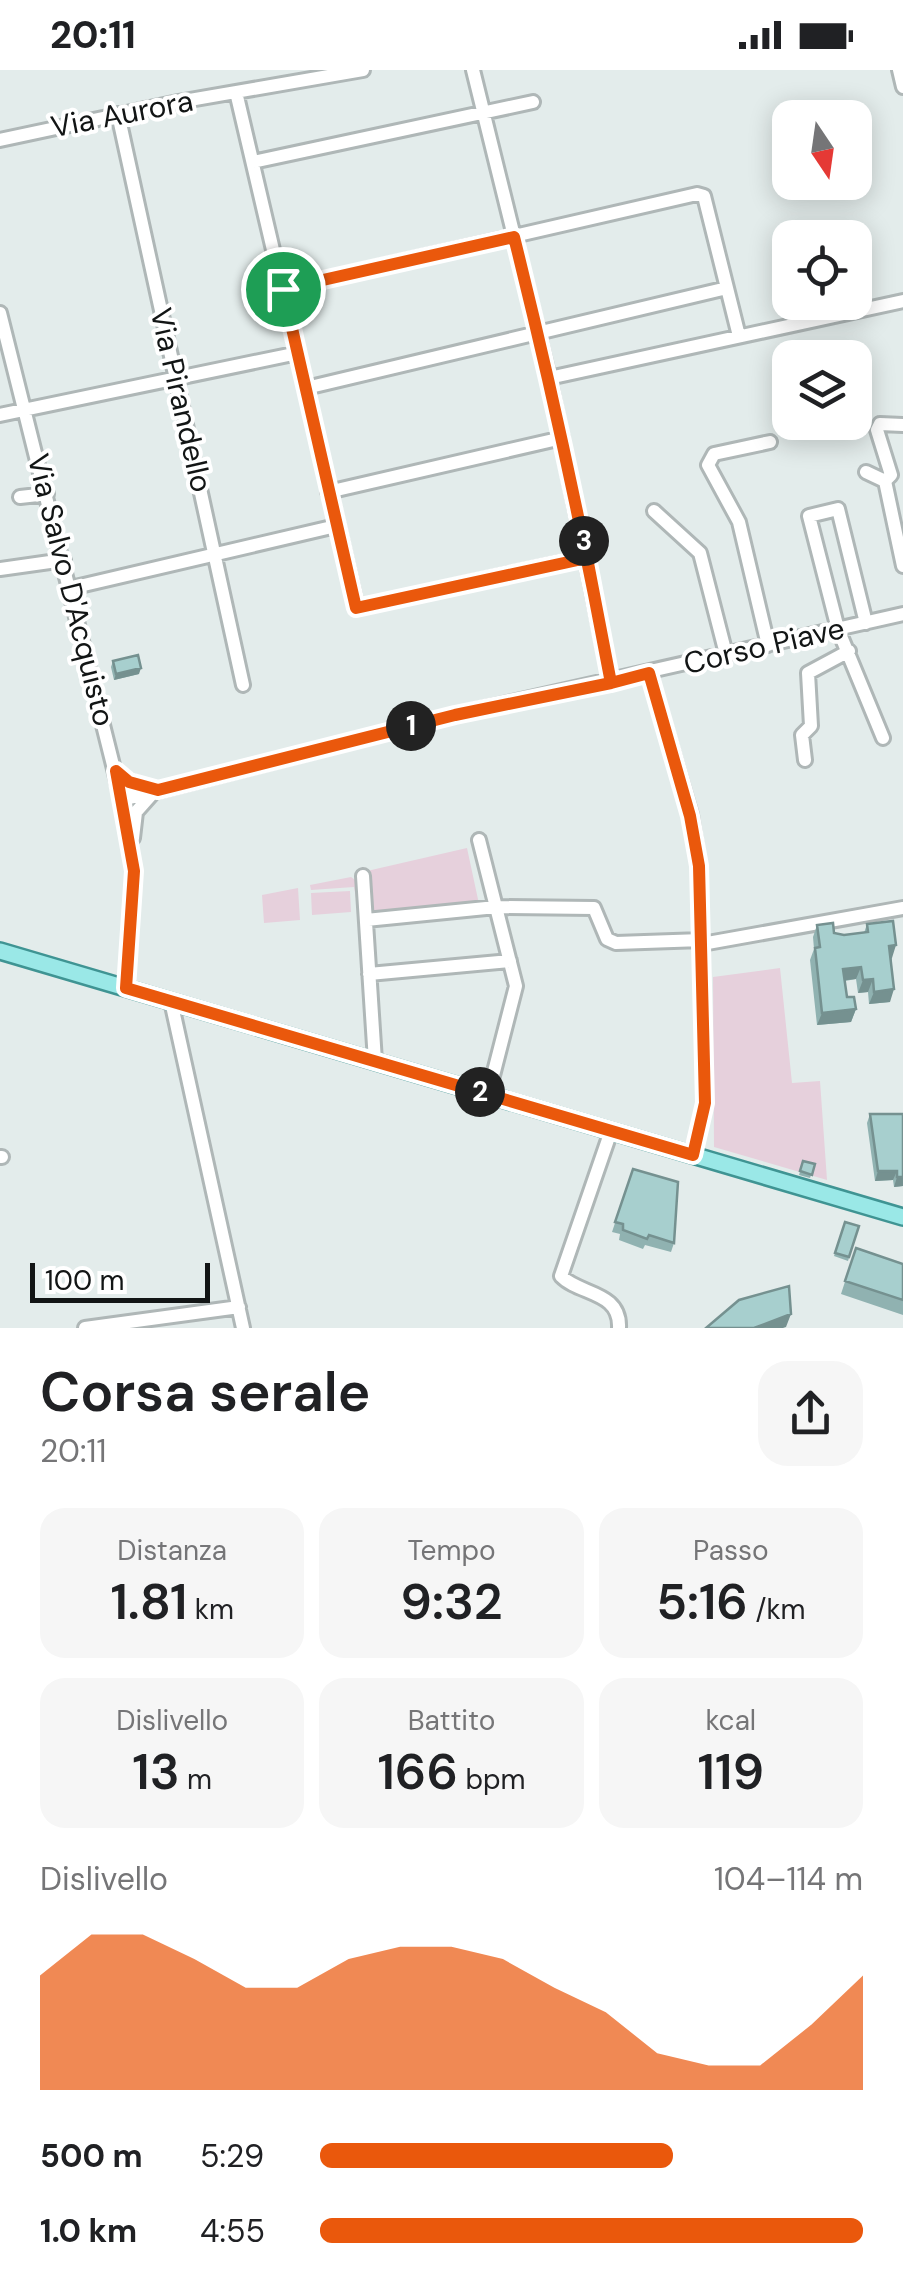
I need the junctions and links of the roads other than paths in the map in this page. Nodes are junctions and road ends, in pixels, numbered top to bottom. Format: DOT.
graph roads {
  1 [pos="363,70"];
  2 [pos="473,70"];
  3 [pos="899,70"];
  4 [pos="903,87"];
  5 [pos="236,92"];
  6 [pos="533,102"];
  7 [pos="484,112"];
  8 [pos="118,114"];
  9 [pos="0,140"];
  10 [pos="253,162"];
  11 [pos="514,237"];
  12 [pos="727,288"];
  13 [pos="283,289"];
  14 [pos="903,301"];
  15 [pos="0,313"];
  16 [pos="537,331"];
  17 [pos="739,336"];
  18 [pos="298,353"];
  19 [pos="549,378"];
  20 [pos="175,380"];
  21 [pos="306,388"];
  22 [pos="26,413"];
  23 [pos="0,416"];
  24 [pos="903,425"];
  25 [pos="562,438"];
  26 [pos="770,442"];
  27 [pos="866,472"];
  28 [pos="885,481"];
  29 [pos="328,492"];
  30 [pos="47,494"];
  31 [pos="20,497"];
  32 [pos="654,511"];
  33 [pos="336,526"];
  34 [pos="217,555"];
  35 [pos="587,558"];
  36 [pos="64,560"];
  37 [pos="903,566"];
  38 [pos="0,569"];
  39 [pos="70,588"];
  40 [pos="903,614"];
  41 [pos="866,623"];
  42 [pos="838,629"];
  43 [pos="768,645"];
  44 [pos="849,651"];
  45 [pos="726,654"];
  46 [pos="649,673"];
  47 [pos="611,683"];
  48 [pos="243,685"];
  49 [pos="884,738"];
  50 [pos="805,760"];
  51 [pos="116,771"];
  52 [pos="158,790"];
  53 [pos="122,800"];
  54 [pos="479,840"];
  55 [pos="131,855"];
  56 [pos="363,876"];
  57 [pos="496,906"];
  58 [pos="903,908"];
  59 [pos="366,920"];
  60 [pos="702,942"];
  61 [pos="0,951"];
  62 [pos="510,961"];
  63 [pos="370,974"];
  64 [pos="126,988"];
  65 [pos="171,1001"];
  66 [pos="375,1061"];
  67 [pos="488,1095"];
  68 [pos="612,1131"];
  69 [pos="693,1155"];
  70 [pos="903,1217"];
  71 [pos="239,1307"];
  72 [pos="86,1328"];
  73 [pos="244,1328"];
  74 [pos="619,1328"];
  1 -- 5 [label="street, Via Aurora"];
  2 -- 7 [label="street"];
  3 -- 4 [label="street"];
  5 -- 8 [label="street, Via Aurora"];
  5 -- 10 [label="street"];
  6 -- 7 [label="street"];
  7 -- 10 [label="street"];
  7 -- 11 [label="street"];
  8 -- 9 [label="street, Via Aurora"];
  8 -- 20 [label="street, Via Pirandello"];
  10 -- 13 [label="street"];
  11 -- 12 [label="street"];
  11 -- 13 [label="street"];
  11 -- 16 [label="street"];
  12 -- 16 [label="street"];
  12 -- 17 [label="street"];
  13 -- 18 [label="street"];
  14 -- 17 [label="street"];
  15 -- 22 [label="street, Via Salvo D'Acquisto"];
  16 -- 19 [label="street"];
  16 -- 21 [label="street"];
  17 -- 19 [label="street"];
  18 -- 20 [label="street"];
  18 -- 21 [label="street"];
  19 -- 25 [label="street"];
  20 -- 22 [label="street"];
  20 -- 34 [label="street, Via Pirandello"];
  21 -- 29 [label="street"];
  22 -- 23 [label="street"];
  22 -- 30 [label="street, Via Salvo D'Acquisto"];
  24 -- 28 [label="street"];
  25 -- 29 [label="street"];
  25 -- 35 [label="street"];
  26 -- 43 [label="street"];
  27 -- 28 [label="street"];
  28 -- 37 [label="street"];
  29 -- 33 [label="street"];
  30 -- 31 [label="street"];
  30 -- 36 [label="street, Via Salvo D'Acquisto"];
  32 -- 45 [label="street"];
  33 -- 34 [label="street"];
  33 -- 35 [label="street"];
  34 -- 39 [label="street"];
  34 -- 48 [label="street, Via Pirandello"];
  35 -- 47 [label="street"];
  36 -- 38 [label="street"];
  36 -- 39 [label="street, Via Salvo D'Acquisto"];
  39 -- 51 [label="street, Via Salvo D'Acquisto"];
  40 -- 41 [label="street, Corso Piave"];
  41 -- 42 [label="street, Corso Piave"];
  41 -- 42 [label="street"];
  42 -- 43 [label="street, Corso Piave"];
  42 -- 44 [label="street"];
  43 -- 45 [label="street, Corso Piave"];
  44 -- 49 [label="street"];
  44 -- 50 [label="street"];
  45 -- 46 [label="street, Corso Piave"];
  46 -- 47 [label="street, Corso Piave"];
  46 -- 60 [label="street"];
  47 -- 52 [label="street, Corso Piave"];
  51 -- 52 [label="street"];
  51 -- 53 [label="street, Via Salvo D'Acquisto"];
  52 -- 53 [label="street, Corso Piave"];
  52 -- 55 [label="street"];
  53 -- 55 [label="street, Via Salvo D'Acquisto"];
  54 -- 57 [label="street"];
  55 -- 64 [label="street, Via Salvo D'Acquisto"];
  56 -- 59 [label="street"];
  57 -- 59 [label="street"];
  57 -- 60 [label="street"];
  57 -- 62 [label="street"];
  58 -- 60 [label="street"];
  59 -- 63 [label="street"];
  60 -- 69 [label="street"];
  61 -- 64 [label="main road"];
  62 -- 63 [label="street"];
  62 -- 67 [label="street"];
  63 -- 66 [label="street"];
  64 -- 65 [label="main road"];
  65 -- 66 [label="main road"];
  65 -- 71 [label="street"];
  66 -- 67 [label="main road"];
  67 -- 68 [label="main road"];
  68 -- 69 [label="main road"];
  68 -- 74 [label="street"];
  69 -- 70 [label="main road"];
  71 -- 72 [label="street"];
  71 -- 73 [label="street"];
}
